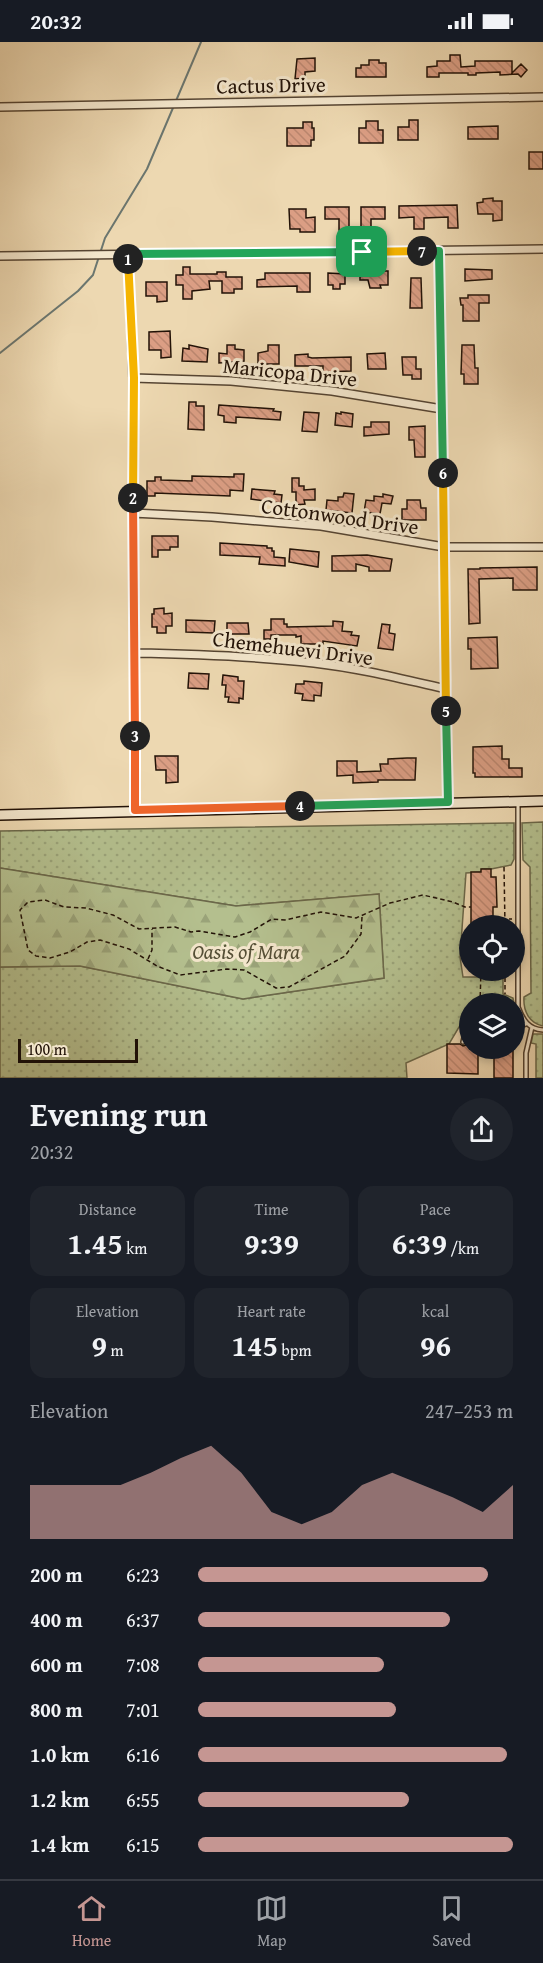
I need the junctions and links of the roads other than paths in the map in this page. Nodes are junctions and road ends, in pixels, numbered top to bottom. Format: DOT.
graph roads {
  1 [pos="543,97"];
  2 [pos="0,107"];
  3 [pos="543,249"];
  4 [pos="439,251"];
  5 [pos="128,254"];
  6 [pos="0,256"];
  7 [pos="134,378"];
  8 [pos="442,409"];
  9 [pos="133,513"];
  10 [pos="444,548"];
  11 [pos="543,548"];
  12 [pos="134,653"];
  13 [pos="446,689"];
  14 [pos="518,801"];
  15 [pos="543,801"];
  16 [pos="448,802"];
  17 [pos="135,810"];
  18 [pos="0,815"];
  19 [pos="526,1024"];
  20 [pos="532,1027"];
  21 [pos="543,1030"];
  22 [pos="526,1078"];
  1 -- 2 [label="street, Cactus Drive"];
  3 -- 4 [label="street"];
  4 -- 5 [label="street"];
  4 -- 8 [label="street"];
  5 -- 6 [label="street"];
  5 -- 7 [label="street"];
  7 -- 8 [label="street, Maricopa Drive"];
  7 -- 9 [label="street"];
  8 -- 10 [label="street"];
  9 -- 10 [label="street, Cottonwood Drive"];
  9 -- 12 [label="street"];
  10 -- 11 [label="street, Cottonwood Drive"];
  10 -- 13 [label="street"];
  12 -- 13 [label="street, Chemehuevi Drive"];
  12 -- 17 [label="street"];
  13 -- 16 [label="street"];
  14 -- 15 [label="street"];
  14 -- 16 [label="street"];
  14 -- 19 [label="lane"];
  16 -- 17 [label="street"];
  17 -- 18 [label="street"];
  19 -- 20 [label="lane"];
  20 -- 21 [label="lane"];
  20 -- 22 [label="lane"];
}
